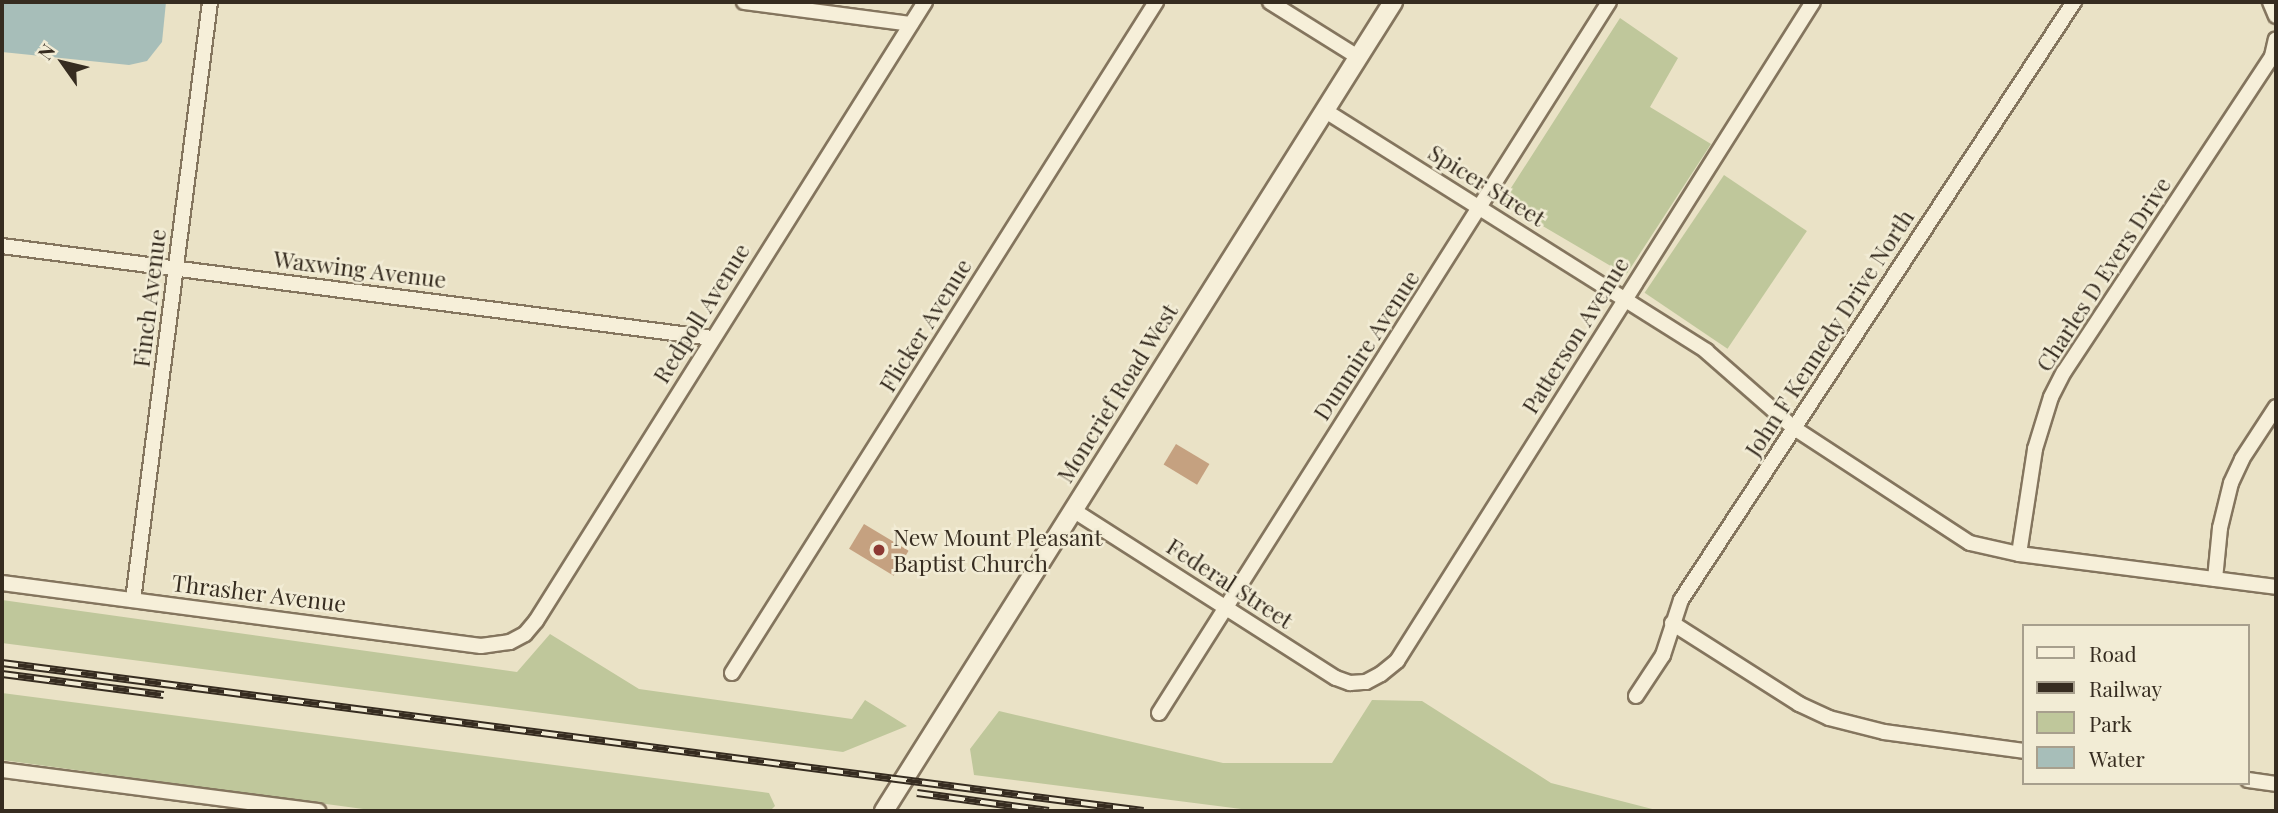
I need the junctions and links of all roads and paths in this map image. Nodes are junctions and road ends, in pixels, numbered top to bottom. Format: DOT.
graph roads {
  1 [pos="210,2"];
  2 [pos="744,2"];
  3 [pos="925,2"];
  4 [pos="1156,2"];
  5 [pos="1270,2"];
  6 [pos="1392,2"];
  7 [pos="1609,2"];
  8 [pos="1813,2"];
  9 [pos="2074,2"];
  10 [pos="2270,2"];
  11 [pos="2276,16"];
  12 [pos="911,24"];
  13 [pos="2276,39"];
  14 [pos="1358,57"];
  15 [pos="1324,110"];
  16 [pos="1481,208"];
  17 [pos="2,246"];
  18 [pos="176,268"];
  19 [pos="1625,299"];
  20 [pos="712,338"];
  21 [pos="2276,407"];
  22 [pos="1794,428"];
  23 [pos="1073,510"];
  24 [pos="2020,554"];
  25 [pos="2215,579"];
  26 [pos="2,583"];
  27 [pos="2276,587"];
  28 [pos="133,600"];
  29 [pos="1226,608"];
  30 [pos="1672,623"];
  31 [pos="510,642"];
  32 [pos="732,673"];
  33 [pos="1366,682"];
  34 [pos="1636,696"];
  35 [pos="1159,713"];
  36 [pos="2022,751"];
  37 [pos="2,770"];
  38 [pos="2250,780"];
  39 [pos="2276,784"];
  40 [pos="318,811"];
  41 [pos="884,811"];
  1 -- 18 [label="street, Finch Avenue"];
  2 -- 12 [label="street"];
  3 -- 12 [label="street, Redpoll Avenue"];
  4 -- 32 [label="street, Flicker Avenue"];
  5 -- 14 [label="street"];
  6 -- 14 [label="street, Moncrief Road West"];
  7 -- 16 [label="street, Dunmire Avenue"];
  8 -- 19 [label="street, Patterson Avenue"];
  9 -- 22 [label="street, John F Kennedy Drive North"];
  10 -- 11 [label="street"];
  12 -- 20 [label="street, Redpoll Avenue"];
  13 -- 24 [label="street, Charles D Evers Drive"];
  14 -- 15 [label="street, Moncrief Road West"];
  15 -- 16 [label="street, Spicer Street"];
  15 -- 23 [label="street, Moncrief Road West"];
  16 -- 19 [label="street, Spicer Street"];
  16 -- 29 [label="street, Dunmire Avenue"];
  17 -- 18 [label="street, Waxwing Avenue"];
  18 -- 20 [label="street, Waxwing Avenue"];
  18 -- 28 [label="street, Finch Avenue"];
  19 -- 22 [label="street, Spicer Street"];
  19 -- 33 [label="street, Patterson Avenue"];
  20 -- 31 [label="street, Redpoll Avenue"];
  21 -- 25 [label="street"];
  22 -- 24 [label="street, Spicer Street"];
  22 -- 30 [label="street, John F Kennedy Drive North"];
  23 -- 29 [label="street, Federal Street"];
  23 -- 41 [label="street, Moncrief Road West"];
  24 -- 25 [label="street, Spicer Street"];
  25 -- 27 [label="street, Spicer Street"];
  26 -- 28 [label="street, Thrasher Avenue"];
  28 -- 31 [label="street, Thrasher Avenue"];
  29 -- 33 [label="street, Federal Street"];
  29 -- 35 [label="street, Dunmire Avenue"];
  30 -- 34 [label="street, John F Kennedy Drive North"];
  30 -- 36 [label="street"];
  37 -- 40 [label="street"];
  38 -- 39 [label="street"];
}
